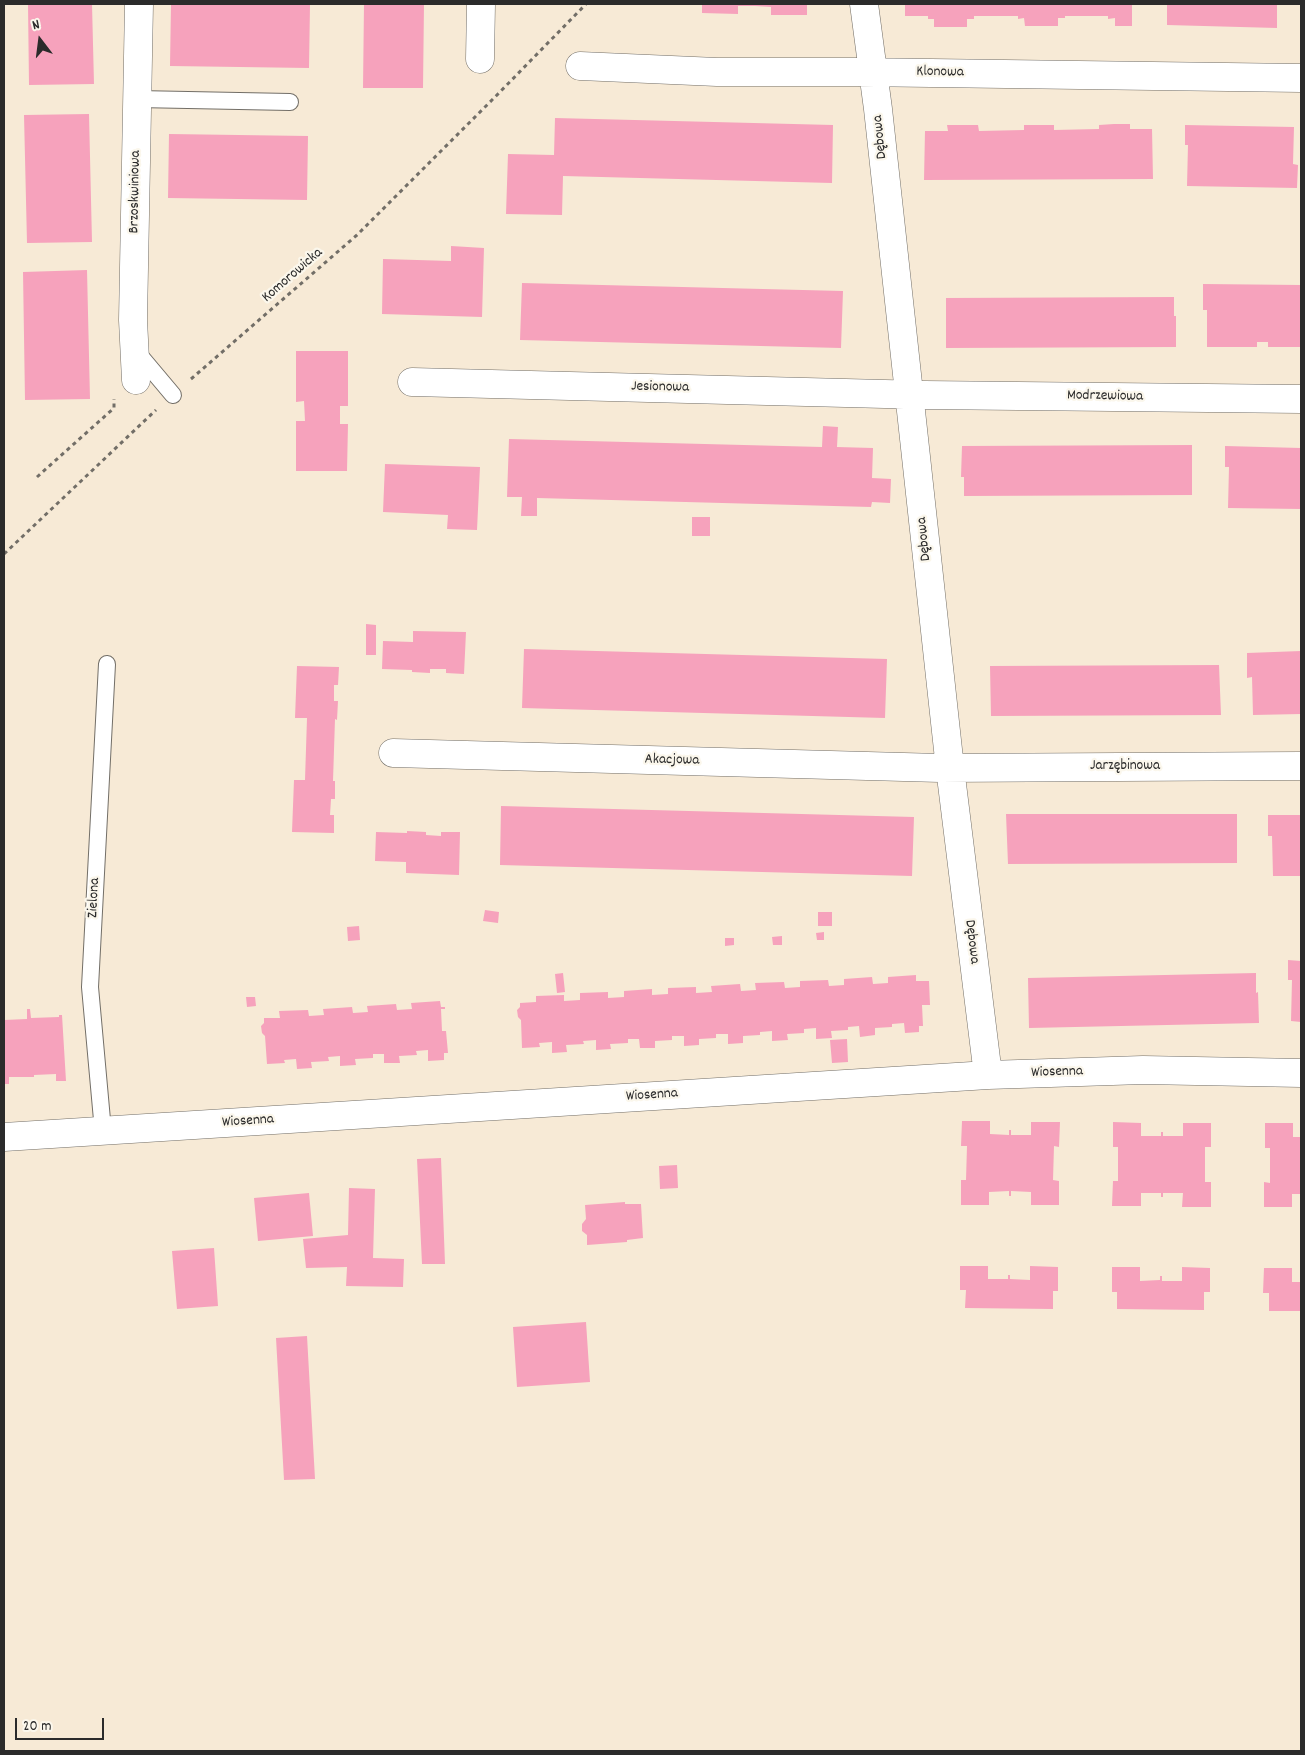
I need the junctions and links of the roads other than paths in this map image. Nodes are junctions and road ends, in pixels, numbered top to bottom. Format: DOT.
graph roads {
  1 [pos="139,4"];
  2 [pos="481,4"];
  3 [pos="864,4"];
  4 [pos="480,59"];
  5 [pos="580,66"];
  6 [pos="874,73"];
  7 [pos="1301,78"];
  8 [pos="137,99"];
  9 [pos="290,102"];
  10 [pos="134,349"];
  11 [pos="136,380"];
  12 [pos="412,382"];
  13 [pos="909,394"];
  14 [pos="173,395"];
  15 [pos="1301,399"];
  16 [pos="107,664"];
  17 [pos="394,753"];
  18 [pos="1301,766"];
  19 [pos="950,768"];
  20 [pos="1301,1073"];
  21 [pos="988,1075"];
  22 [pos="103,1131"];
  23 [pos="4,1137"];
  1 -- 8 [label="street, Brzoskwiniowa"];
  2 -- 4 [label="street"];
  3 -- 6 [label="street, Dębowa"];
  5 -- 6 [label="street, Klonowa"];
  6 -- 7 [label="street, Klonowa"];
  6 -- 13 [label="street, Dębowa"];
  8 -- 9 [label="lane"];
  8 -- 10 [label="street, Brzoskwiniowa"];
  10 -- 11 [label="street, Brzoskwiniowa"];
  10 -- 14 [label="lane"];
  12 -- 13 [label="street, Jesionowa"];
  13 -- 15 [label="street, Modrzewiowa"];
  13 -- 19 [label="street, Dębowa"];
  16 -- 22 [label="lane, Zielona"];
  17 -- 19 [label="street, Akacjowa"];
  18 -- 19 [label="street, Jarzębinowa"];
  19 -- 21 [label="street, Dębowa"];
  20 -- 21 [label="street, Wiosenna"];
  21 -- 22 [label="street, Wiosenna"];
  22 -- 23 [label="street, Wiosenna"];
}
